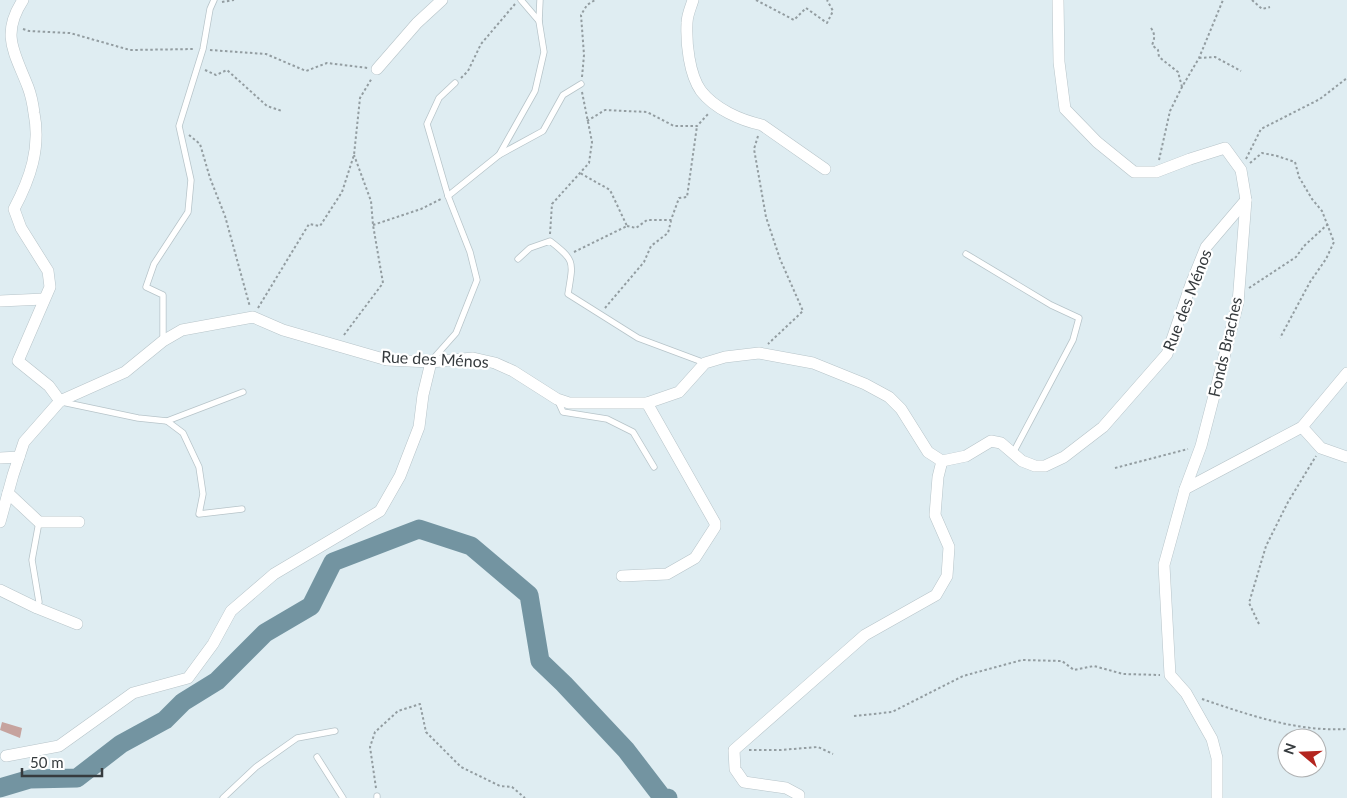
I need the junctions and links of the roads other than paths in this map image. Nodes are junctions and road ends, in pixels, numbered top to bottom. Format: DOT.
graph roads {
  1 [pos="23,0"];
  2 [pos="442,0"];
  3 [pos="520,0"];
  4 [pos="540,0"];
  5 [pos="693,0"];
  6 [pos="1058,0"];
  7 [pos="213,2"];
  8 [pos="539,21"];
  9 [pos="377,69"];
  10 [pos="455,83"];
  11 [pos="581,84"];
  12 [pos="499,154"];
  13 [pos="825,169"];
  14 [pos="448,196"];
  15 [pos="1246,200"];
  16 [pos="966,254"];
  17 [pos="518,259"];
  18 [pos="44,300"];
  19 [pos="0,301"];
  20 [pos="163,341"];
  21 [pos="430,362"];
  22 [pos="705,363"];
  23 [pos="1347,372"];
  24 [pos="243,392"];
  25 [pos="557,399"];
  26 [pos="60,401"];
  27 [pos="647,403"];
  28 [pos="167,422"];
  29 [pos="1302,428"];
  30 [pos="1013,453"];
  31 [pos="19,457"];
  32 [pos="1347,457"];
  33 [pos="0,458"];
  34 [pos="942,461"];
  35 [pos="654,467"];
  36 [pos="1185,489"];
  37 [pos="8,493"];
  38 [pos="242,510"];
  39 [pos="0,522"];
  40 [pos="39,522"];
  41 [pos="79,522"];
  42 [pos="622,576"];
  43 [pos="0,590"];
  44 [pos="37,608"];
  45 [pos="77,624"];
  46 [pos="335,731"];
  47 [pos="6,756"];
  48 [pos="317,757"];
  49 [pos="223,798"];
  50 [pos="343,798"];
  51 [pos="799,798"];
  52 [pos="1217,798"];
  1 -- 18 [label="street"];
  2 -- 9 [label="street"];
  3 -- 8 [label="lane"];
  4 -- 8 [label="lane"];
  5 -- 13 [label="street"];
  6 -- 15 [label="street, Fonds Braches"];
  7 -- 20 [label="lane"];
  8 -- 12 [label="lane"];
  10 -- 14 [label="lane"];
  11 -- 12 [label="lane"];
  12 -- 14 [label="lane"];
  14 -- 21 [label="lane"];
  15 -- 30 [label="street, Rue des Ménos"];
  15 -- 36 [label="street, Fonds Braches"];
  16 -- 30 [label="lane"];
  17 -- 22 [label="lane"];
  18 -- 19 [label="street"];
  18 -- 26 [label="street"];
  20 -- 21 [label="street, Rue des Ménos"];
  20 -- 26 [label="street"];
  21 -- 25 [label="street, Rue des Ménos"];
  21 -- 47 [label="street"];
  22 -- 27 [label="street, Rue des Ménos"];
  22 -- 34 [label="street"];
  23 -- 29 [label="street"];
  24 -- 28 [label="lane"];
  25 -- 27 [label="street, Rue des Ménos"];
  25 -- 35 [label="lane"];
  26 -- 28 [label="lane"];
  26 -- 31 [label="street"];
  27 -- 42 [label="street"];
  28 -- 38 [label="lane"];
  29 -- 32 [label="street"];
  29 -- 36 [label="street"];
  30 -- 34 [label="street, Rue des Ménos"];
  31 -- 33 [label="street"];
  31 -- 37 [label="street"];
  34 -- 51 [label="street"];
  36 -- 52 [label="street, Fonds Braches"];
  37 -- 39 [label="street"];
  37 -- 40 [label="street"];
  40 -- 41 [label="street"];
  40 -- 44 [label="lane"];
  43 -- 44 [label="street"];
  44 -- 45 [label="street"];
  46 -- 49 [label="lane"];
  48 -- 50 [label="lane"];
}
